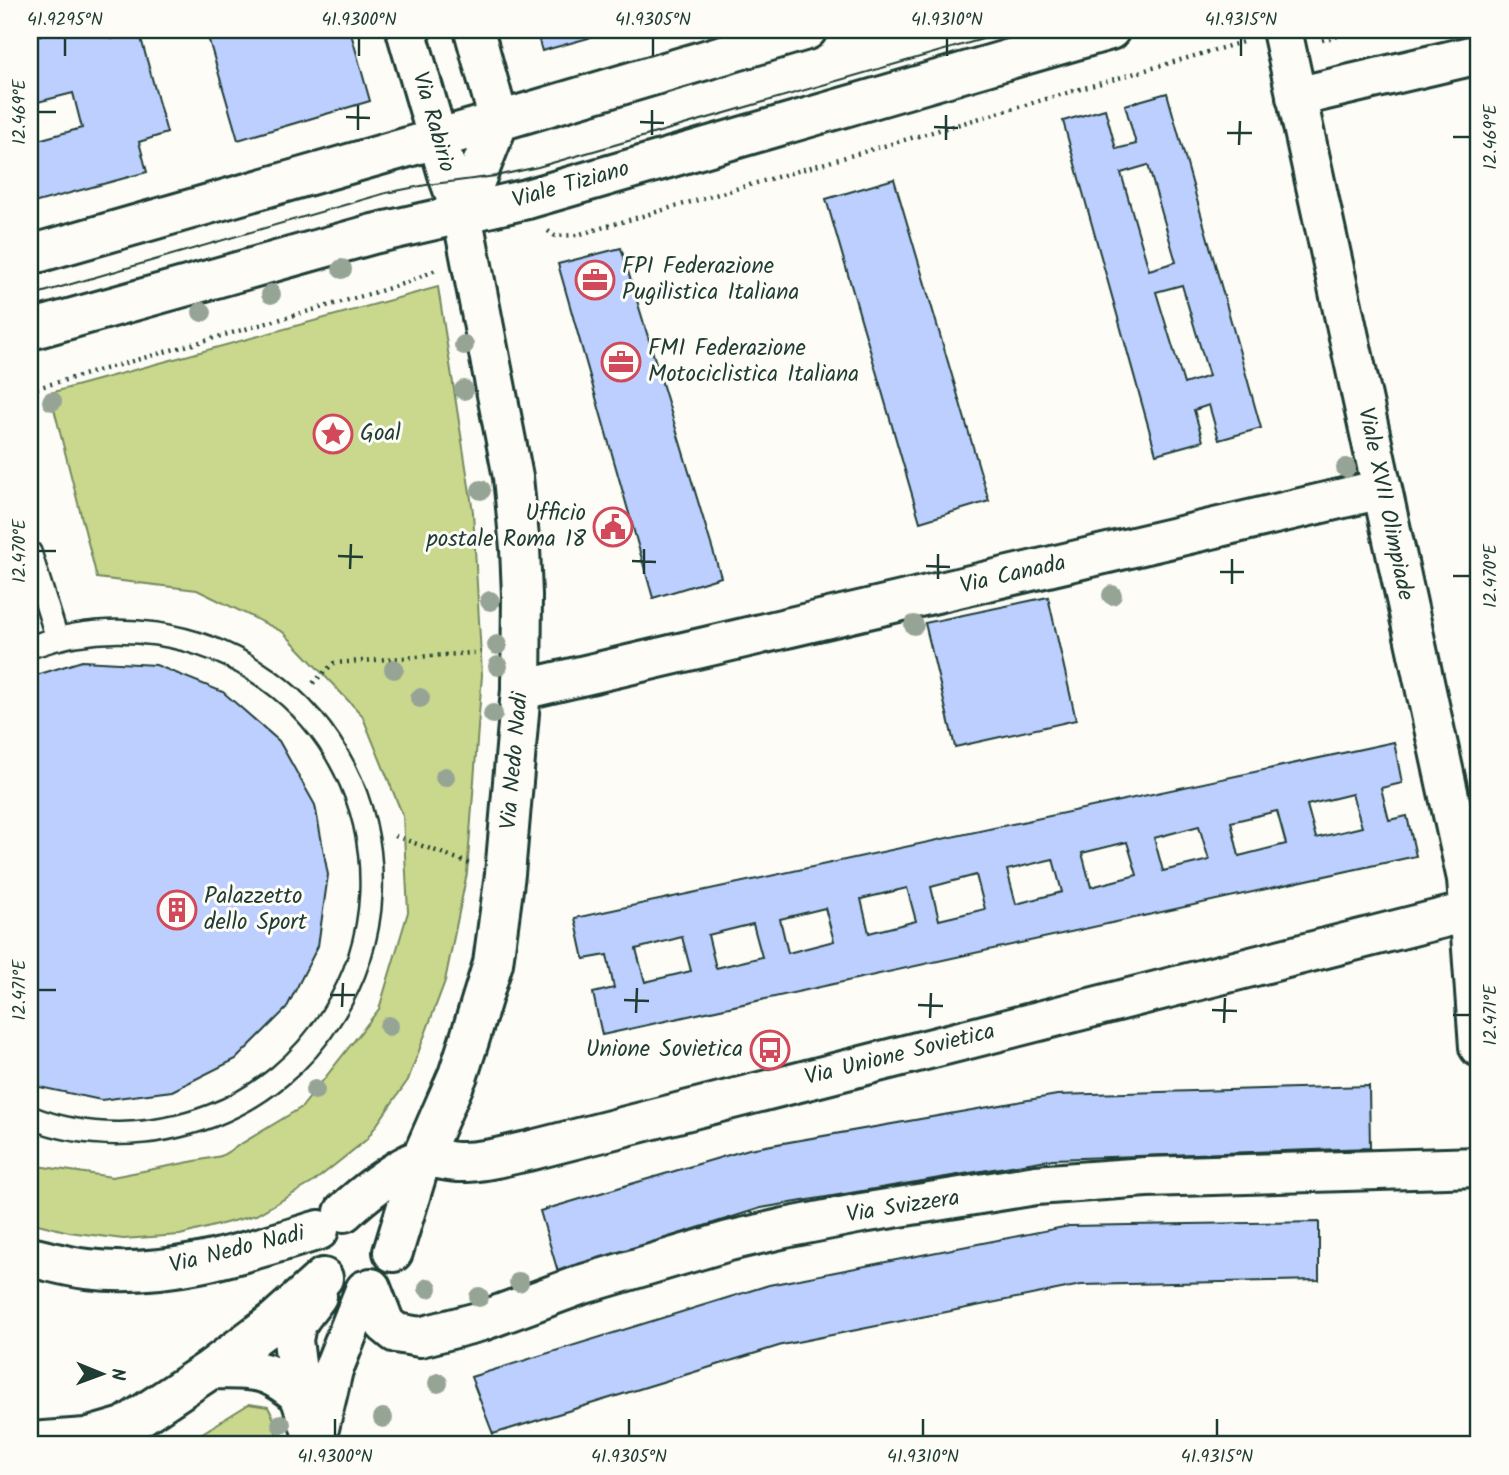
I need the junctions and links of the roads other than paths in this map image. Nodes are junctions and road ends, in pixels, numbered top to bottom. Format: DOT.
graph roads {
  1 [pos="406,30"];
  2 [pos="474,30"];
  3 [pos="807,30"];
  4 [pos="1110,30"];
  5 [pos="1282,38"];
  6 [pos="1479,54"];
  7 [pos="1296,97"];
  8 [pos="499,121"];
  9 [pos="438,138"];
  10 [pos="462,214"];
  11 [pos="30,255"];
  12 [pos="458,259"];
  13 [pos="30,330"];
  14 [pos="1382,489"];
  15 [pos="30,552"];
  16 [pos="57,638"];
  17 [pos="30,647"];
  18 [pos="522,690"];
  19 [pos="1475,910"];
  20 [pos="1479,1047"];
  21 [pos="30,1116"];
  22 [pos="422,1157"];
  23 [pos="1479,1167"];
  24 [pos="331,1221"];
  25 [pos="393,1252"];
  26 [pos="30,1257"];
  27 [pos="325,1281"];
  28 [pos="368,1289"];
  29 [pos="211,1369"];
  30 [pos="300,1396"];
  31 [pos="114,1436"];
  32 [pos="30,1442"];
  33 [pos="316,1443"];
  1 -- 9 [label="street, Via Rabirio"];
  2 -- 8 [label="street"];
  3 -- 8 [label="street"];
  4 -- 10 [label="street, Viale Tiziano"];
  5 -- 7 [label="street, Viale XVII Olimpiade"];
  6 -- 7 [label="street"];
  7 -- 14 [label="street, Viale XVII Olimpiade"];
  8 -- 9 [label="street"];
  8 -- 10 [label="street, Via Rabirio"];
  9 -- 10 [label="street, Via Rabirio"];
  9 -- 11 [label="street"];
  10 -- 12 [label="street, Via Rabirio"];
  10 -- 13 [label="street, Viale Tiziano"];
  12 -- 18 [label="street, Via Nedo Nadi"];
  14 -- 18 [label="street, Via Canada"];
  14 -- 19 [label="street, Viale XVII Olimpiade"];
  15 -- 16 [label="lane"];
  16 -- 17 [label="lane"];
  16 -- 21 [label="lane"];
  18 -- 22 [label="street, Via Nedo Nadi"];
  19 -- 20 [label="street, Viale XVII Olimpiade"];
  19 -- 22 [label="street, Via Unione Sovietica"];
  22 -- 24 [label="street"];
  22 -- 25 [label="street, Via Nedo Nadi"];
  23 -- 28 [label="street, Via Svizzera"];
  24 -- 25 [label="street, Via Nedo Nadi"];
  24 -- 26 [label="street, Via Nedo Nadi"];
  24 -- 27 [label="street, Via Nedo Nadi"];
  25 -- 28 [label="street, Via Nedo Nadi"];
  27 -- 28 [label="street"];
  27 -- 29 [label="street"];
  27 -- 30 [label="street"];
  28 -- 33 [label="street, Via Nedo Nadi"];
  29 -- 30 [label="street"];
  29 -- 31 [label="street"];
  30 -- 33 [label="street"];
  31 -- 32 [label="street"];
}
